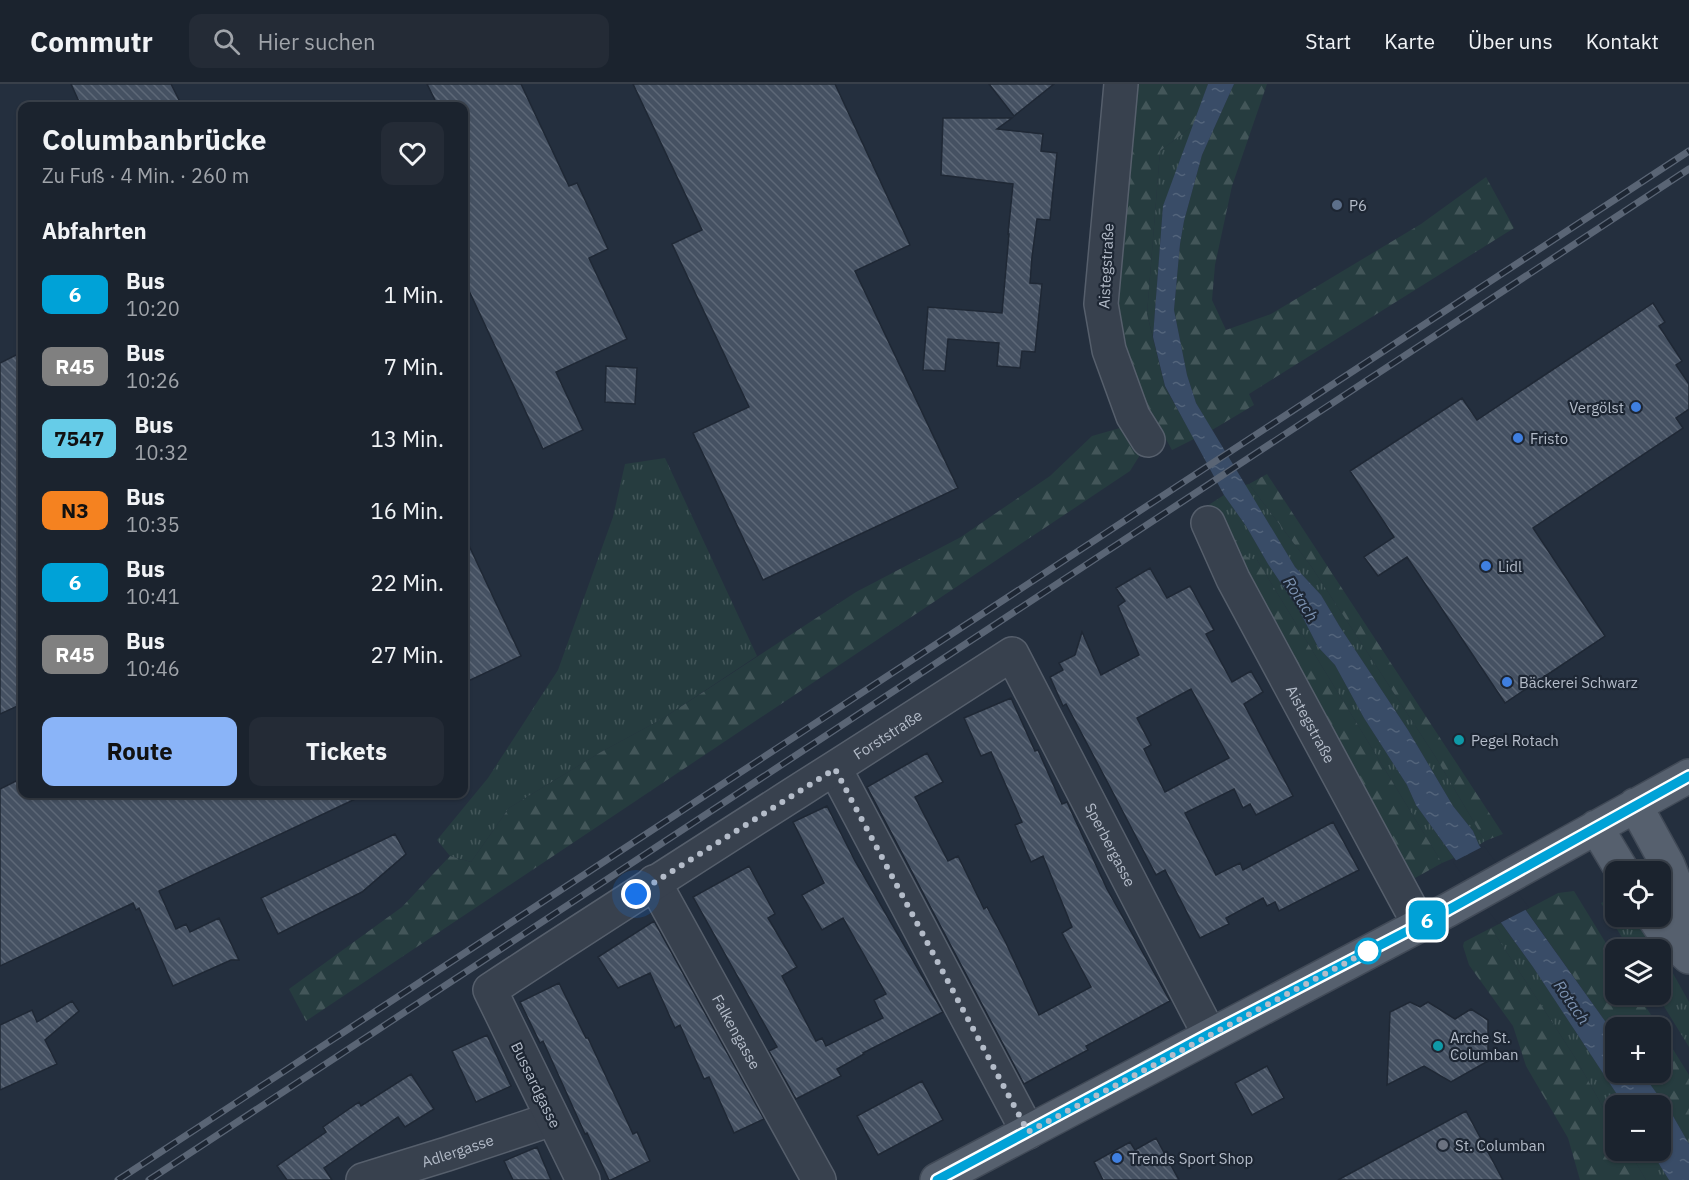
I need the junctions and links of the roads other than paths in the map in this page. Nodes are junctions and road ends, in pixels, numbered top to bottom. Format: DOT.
graph roads {
  1 [pos="1121,84"];
  2 [pos="1148,440"];
  3 [pos="1208,523"];
  4 [pos="1012,654"];
  5 [pos="835,769"];
  6 [pos="1689,776"];
  7 [pos="1635,805"];
  8 [pos="1596,827"];
  9 [pos="1616,861"];
  10 [pos="654,882"];
  11 [pos="1433,917"];
  12 [pos="1689,918"];
  13 [pos="1660,927"];
  14 [pos="1689,951"];
  15 [pos="1689,957"];
  16 [pos="490,990"];
  17 [pos="1209,1034"];
  18 [pos="552,1119"];
  19 [pos="1028,1132"];
  20 [pos="363,1180"];
  21 [pos="583,1180"];
  22 [pos="819,1180"];
  23 [pos="937,1180"];
  1 -- 2 [label="street, Aistegstraße"];
  3 -- 11 [label="street, Aistegstraße"];
  4 -- 5 [label="street, Forststraße"];
  4 -- 17 [label="street, Sperbergasse"];
  5 -- 10 [label="street, Forststraße"];
  5 -- 19 [label="street"];
  6 -- 7 [label="main road"];
  7 -- 8 [label="main road"];
  7 -- 12 [label="main road"];
  8 -- 9 [label="main road"];
  8 -- 11 [label="main road"];
  10 -- 16 [label="street, Forststraße"];
  10 -- 22 [label="street, Falkengasse"];
  11 -- 17 [label="main road"];
  13 -- 15 [label="main road"];
  14 -- 15 [label="main road"];
  16 -- 18 [label="street, Bussardgasse"];
  17 -- 19 [label="main road"];
  18 -- 20 [label="street, Adlergasse"];
  18 -- 21 [label="street, Bussardgasse"];
  19 -- 23 [label="main road"];
}
